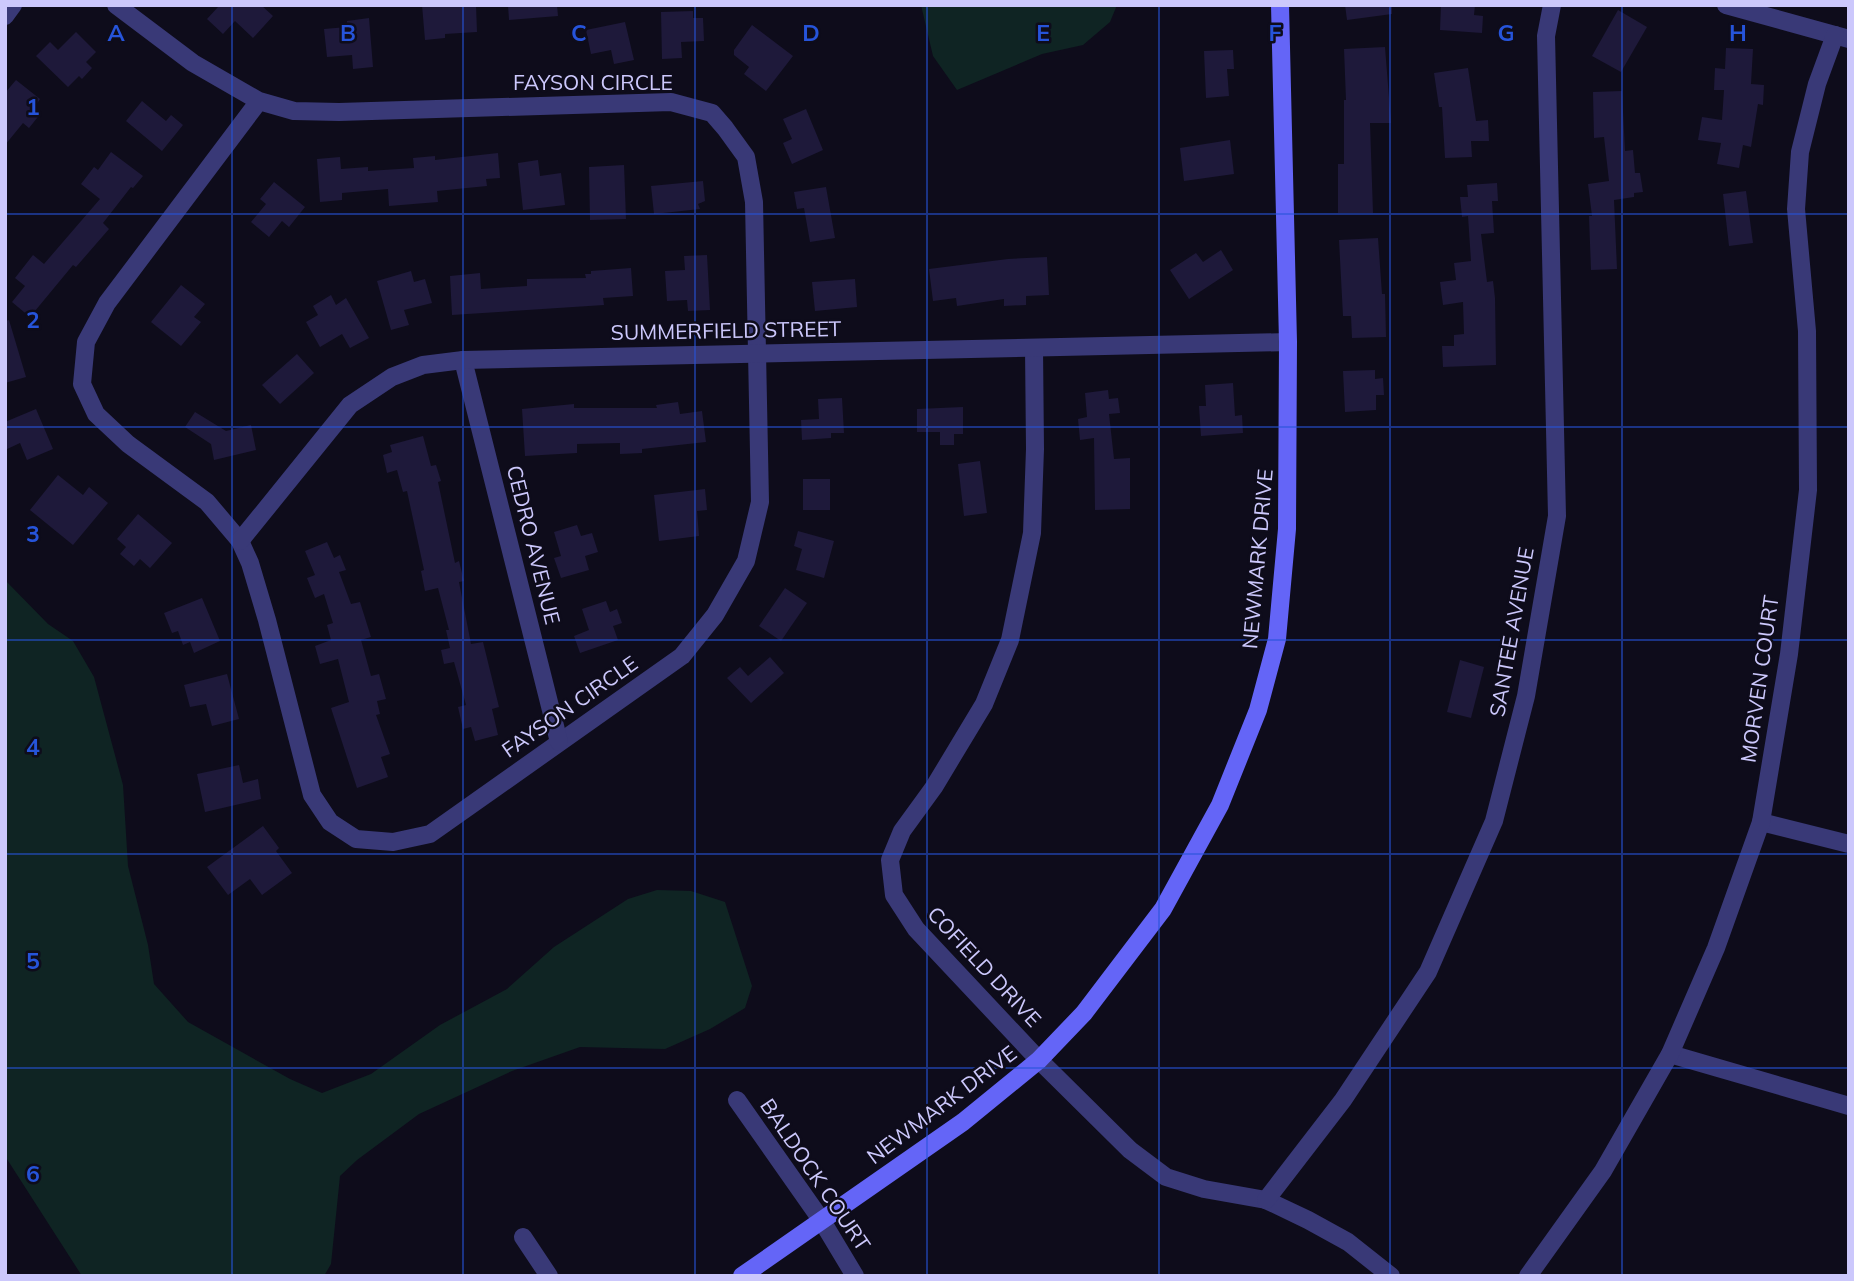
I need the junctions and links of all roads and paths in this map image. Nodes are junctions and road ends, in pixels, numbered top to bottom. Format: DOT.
graph roads {
  1 [pos="13,5"];
  2 [pos="116,5"];
  3 [pos="1280,5"];
  4 [pos="1552,5"];
  5 [pos="1726,5"];
  6 [pos="5,16"];
  7 [pos="1842,37"];
  8 [pos="258,101"];
  9 [pos="1288,342"];
  10 [pos="1034,348"];
  11 [pos="758,352"];
  12 [pos="463,360"];
  13 [pos="240,541"];
  14 [pos="559,742"];
  15 [pos="1761,822"];
  16 [pos="1849,844"];
  17 [pos="1670,1054"];
  18 [pos="1039,1060"];
  19 [pos="737,1100"];
  20 [pos="1849,1106"];
  21 [pos="1266,1200"];
  22 [pos="822,1221"];
  23 [pos="523,1237"];
  24 [pos="549,1276"];
  25 [pos="742,1276"];
  26 [pos="855,1276"];
  27 [pos="1391,1276"];
  28 [pos="1528,1276"];
  1 -- 6 [label="street"];
  2 -- 8 [label="street, FAYSON CIRCLE"];
  3 -- 9 [label="street, NEWMARK DRIVE"];
  4 -- 21 [label="street, SANTEE AVENUE"];
  5 -- 7 [label="street"];
  7 -- 15 [label="street, MORVEN COURT"];
  8 -- 11 [label="street, FAYSON CIRCLE"];
  8 -- 13 [label="street, FAYSON CIRCLE"];
  9 -- 10 [label="street, SUMMERFIELD STREET"];
  9 -- 18 [label="street, NEWMARK DRIVE"];
  10 -- 11 [label="street, SUMMERFIELD STREET"];
  10 -- 18 [label="street, COFIELD DRIVE"];
  11 -- 12 [label="street, SUMMERFIELD STREET"];
  11 -- 14 [label="street, FAYSON CIRCLE"];
  12 -- 13 [label="street, SUMMERFIELD STREET"];
  12 -- 14 [label="street, CEDRO AVENUE"];
  13 -- 14 [label="street, FAYSON CIRCLE"];
  15 -- 16 [label="street"];
  15 -- 17 [label="street, MORVEN COURT"];
  17 -- 20 [label="street"];
  17 -- 28 [label="street, MORVEN COURT"];
  18 -- 21 [label="street, COFIELD DRIVE"];
  18 -- 22 [label="street, NEWMARK DRIVE"];
  19 -- 22 [label="street, BALDOCK COURT"];
  21 -- 27 [label="street, COFIELD DRIVE"];
  22 -- 25 [label="street, NEWMARK DRIVE"];
  22 -- 26 [label="street, BALDOCK COURT"];
  23 -- 24 [label="street"];
}
